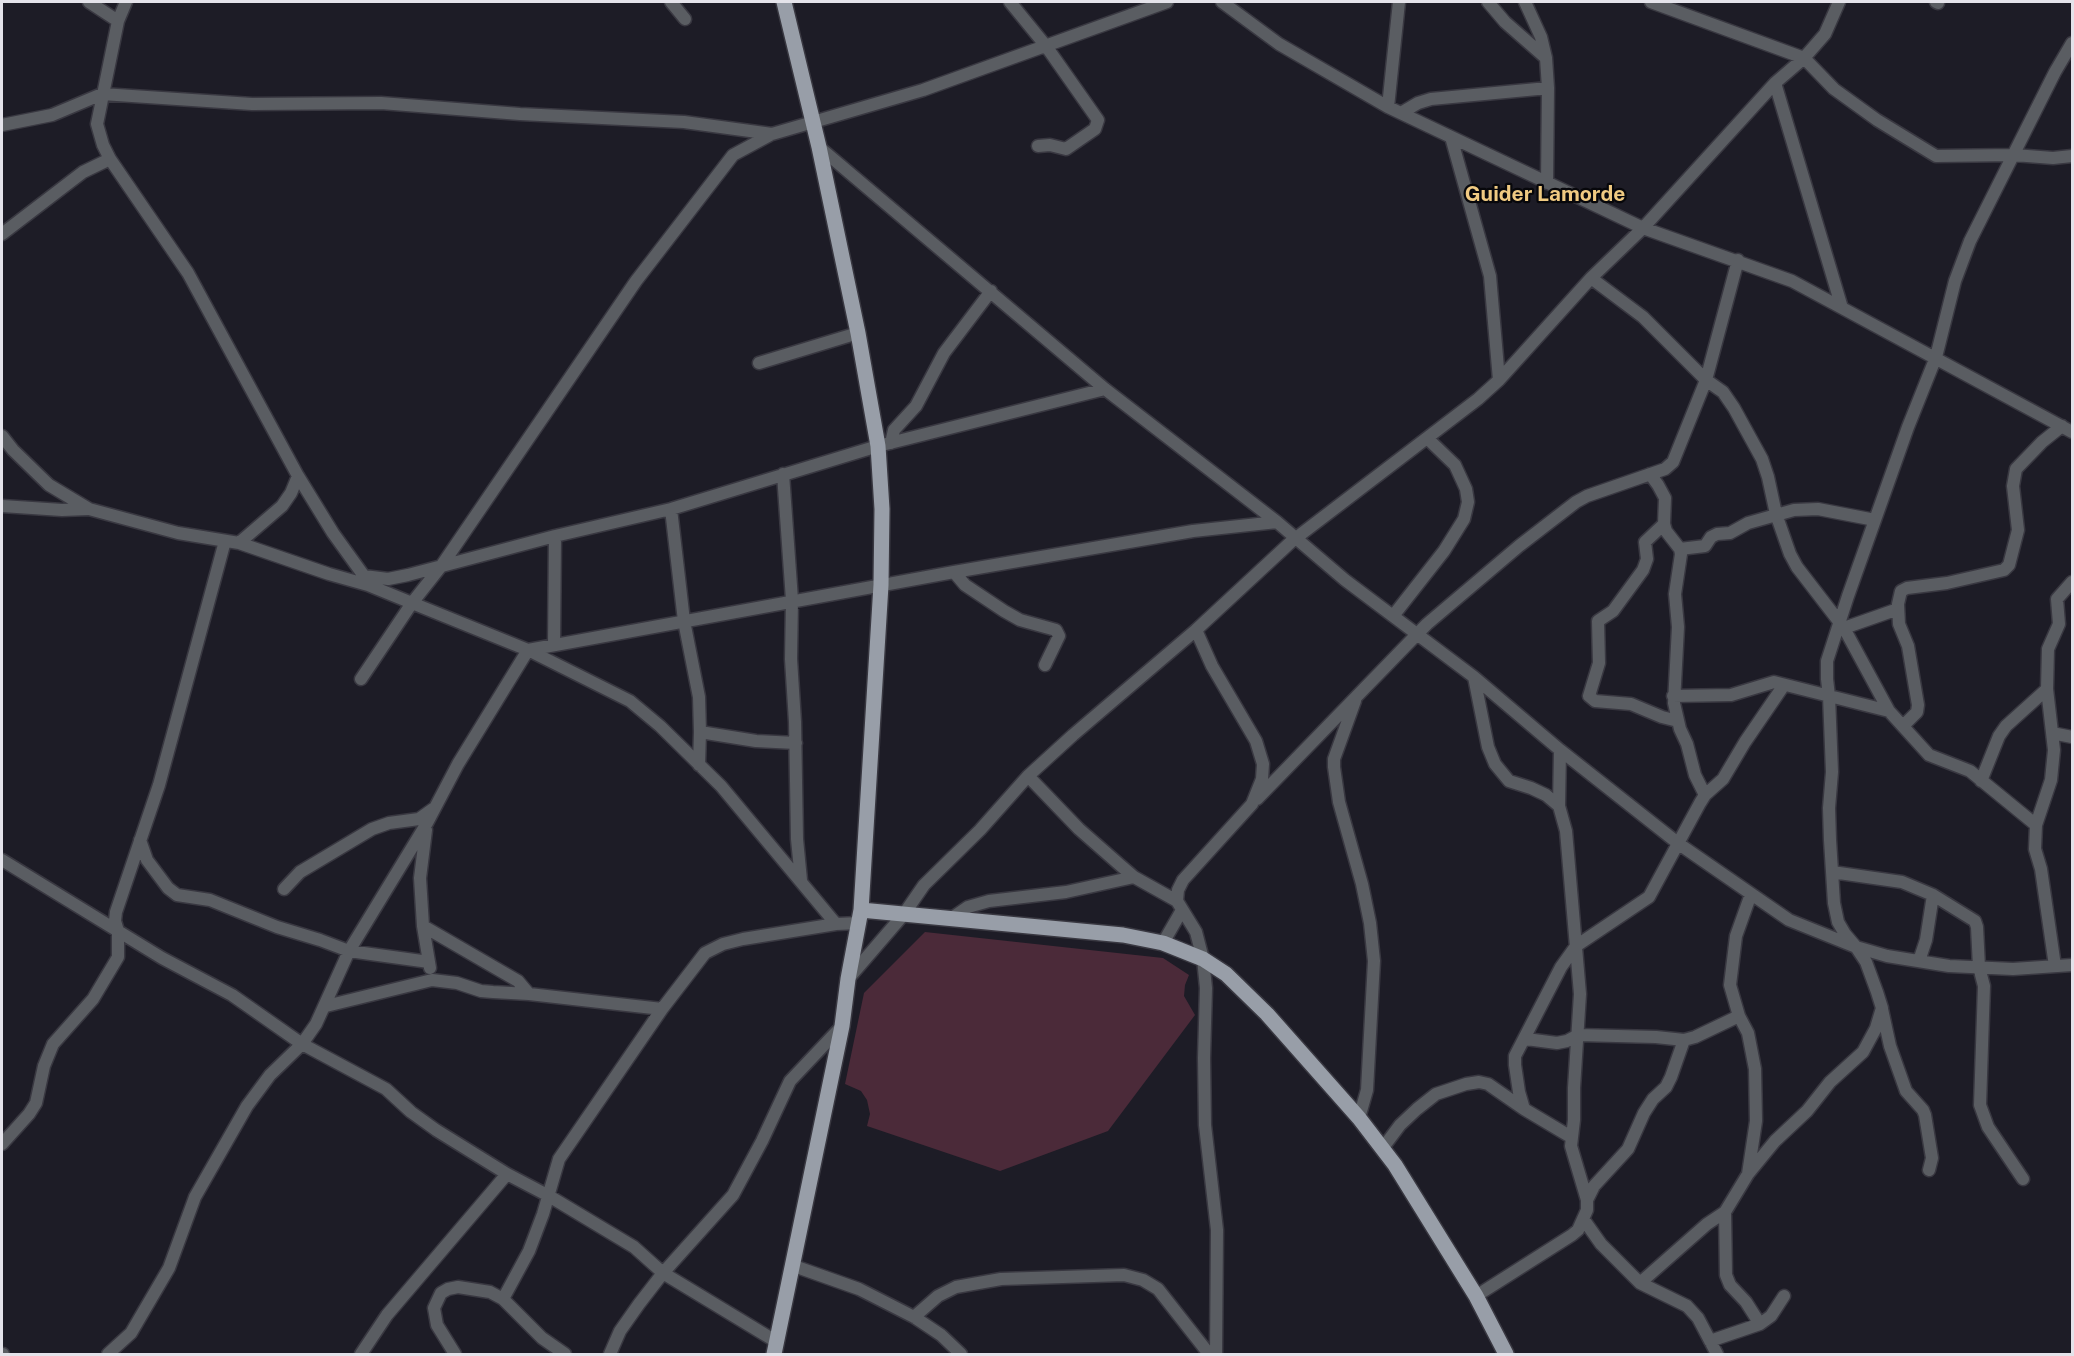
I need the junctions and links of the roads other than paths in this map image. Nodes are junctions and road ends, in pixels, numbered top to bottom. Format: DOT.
graph roads {
  1 [pos="89,2"];
  2 [pos="126,2"];
  3 [pos="671,2"];
  4 [pos="784,2"];
  5 [pos="1010,2"];
  6 [pos="1167,2"];
  7 [pos="1222,2"];
  8 [pos="1399,2"];
  9 [pos="1488,2"];
  10 [pos="1525,2"];
  11 [pos="1651,2"];
  12 [pos="1839,2"];
  13 [pos="685,19"];
  14 [pos="117,21"];
  15 [pos="2073,43"];
  16 [pos="1046,46"];
  17 [pos="1546,58"];
  18 [pos="1804,58"];
  19 [pos="1775,83"];
  20 [pos="1548,87"];
  21 [pos="102,94"];
  22 [pos="1388,107"];
  23 [pos="1401,113"];
  24 [pos="812,122"];
  25 [pos="2,125"];
  26 [pos="772,134"];
  27 [pos="1451,137"];
  28 [pos="1038,146"];
  29 [pos="819,147"];
  30 [pos="2014,154"];
  31 [pos="2073,156"];
  32 [pos="110,159"];
  33 [pos="1547,183"];
  34 [pos="1643,228"];
  35 [pos="2,234"];
  36 [pos="1738,260"];
  37 [pos="1591,278"];
  38 [pos="991,291"];
  39 [pos="1842,308"];
  40 [pos="858,333"];
  41 [pos="1936,357"];
  42 [pos="759,363"];
  43 [pos="1499,380"];
  44 [pos="1706,380"];
  45 [pos="1105,389"];
  46 [pos="2067,429"];
  47 [pos="2,436"];
  48 [pos="1427,438"];
  49 [pos="884,444"];
  50 [pos="783,474"];
  51 [pos="1650,474"];
  52 [pos="298,476"];
  53 [pos="2,506"];
  54 [pos="89,509"];
  55 [pos="671,509"];
  56 [pos="1776,514"];
  57 [pos="1875,520"];
  58 [pos="1277,522"];
  59 [pos="1664,524"];
  60 [pos="555,536"];
  61 [pos="1297,537"];
  62 [pos="225,541"];
  63 [pos="239,543"];
  64 [pos="1680,549"];
  65 [pos="442,565"];
  66 [pos="954,572"];
  67 [pos="366,580"];
  68 [pos="2073,582"];
  69 [pos="881,585"];
  70 [pos="792,600"];
  71 [pos="412,603"];
  72 [pos="1898,609"];
  73 [pos="1393,616"];
  74 [pos="684,621"];
  75 [pos="1842,625"];
  76 [pos="1196,630"];
  77 [pos="1417,634"];
  78 [pos="554,645"];
  79 [pos="528,650"];
  80 [pos="1045,665"];
  81 [pos="1474,677"];
  82 [pos="361,679"];
  83 [pos="1784,685"];
  84 [pos="2047,689"];
  85 [pos="1673,696"];
  86 [pos="1829,696"];
  87 [pos="1356,697"];
  88 [pos="1889,711"];
  89 [pos="1678,721"];
  90 [pos="1904,725"];
  91 [pos="700,732"];
  92 [pos="2052,733"];
  93 [pos="2073,737"];
  94 [pos="796,743"];
  95 [pos="1560,750"];
  96 [pos="699,765"];
  97 [pos="1028,776"];
  98 [pos="1981,781"];
  99 [pos="1705,795"];
  100 [pos="1252,804"];
  101 [pos="1559,806"];
  102 [pos="434,809"];
  103 [pos="427,823"];
  104 [pos="2036,825"];
  105 [pos="140,840"];
  106 [pos="1679,844"];
  107 [pos="2,860"];
  108 [pos="1832,872"];
  109 [pos="1134,877"];
  110 [pos="801,881"];
  111 [pos="285,889"];
  112 [pos="1752,894"];
  113 [pos="1933,895"];
  114 [pos="1180,905"];
  115 [pos="904,914"];
  116 [pos="860,916"];
  117 [pos="952,918"];
  118 [pos="836,924"];
  119 [pos="423,926"];
  120 [pos="118,931"];
  121 [pos="1163,943"];
  122 [pos="1576,946"];
  123 [pos="1856,947"];
  124 [pos="349,951"];
  125 [pos="1203,959"];
  126 [pos="1919,961"];
  127 [pos="429,962"];
  128 [pos="2073,965"];
  129 [pos="2055,966"];
  130 [pos="1979,967"];
  131 [pos="848,979"];
  132 [pos="432,980"];
  133 [pos="529,994"];
  134 [pos="326,1006"];
  135 [pos="1882,1008"];
  136 [pos="662,1009"];
  137 [pos="1739,1016"];
  138 [pos="842,1026"];
  139 [pos="1578,1035"];
  140 [pos="1526,1039"];
  141 [pos="1684,1040"];
  142 [pos="302,1044"];
  143 [pos="1524,1109"];
  144 [pos="1359,1118"];
  145 [pos="1571,1137"];
  146 [pos="2,1144"];
  147 [pos="1382,1149"];
  148 [pos="1929,1170"];
  149 [pos="507,1174"];
  150 [pos="1748,1174"];
  151 [pos="2023,1179"];
  152 [pos="549,1196"];
  153 [pos="1587,1200"];
  154 [pos="1725,1212"];
  155 [pos="1584,1220"];
  156 [pos="794,1266"];
  157 [pos="663,1273"];
  158 [pos="1640,1283"];
  159 [pos="1476,1296"];
  160 [pos="1784,1296"];
  161 [pos="503,1299"];
  162 [pos="914,1317"];
  163 [pos="1760,1324"];
  164 [pos="1710,1341"];
  165 [pos="776,1348"];
  166 [pos="108,1354"];
  167 [pos="361,1354"];
  168 [pos="455,1354"];
  169 [pos="566,1354"];
  170 [pos="610,1354"];
  171 [pos="961,1354"];
  172 [pos="1209,1354"];
  173 [pos="1216,1354"];
  174 [pos="1506,1354"];
  175 [pos="1717,1354"];
  1 -- 14 [label="street"];
  2 -- 14 [label="street"];
  3 -- 13 [label="street"];
  4 -- 24 [label="main road"];
  5 -- 16 [label="street"];
  6 -- 16 [label="street"];
  7 -- 22 [label="street"];
  8 -- 22 [label="street"];
  9 -- 17 [label="street"];
  10 -- 17 [label="street"];
  11 -- 18 [label="street"];
  12 -- 18 [label="street"];
  14 -- 21 [label="street"];
  15 -- 30 [label="street"];
  16 -- 24 [label="street"];
  16 -- 28 [label="street"];
  17 -- 20 [label="street"];
  18 -- 19 [label="street"];
  18 -- 30 [label="street"];
  19 -- 34 [label="street"];
  19 -- 39 [label="street"];
  20 -- 23 [label="street"];
  20 -- 33 [label="street"];
  21 -- 25 [label="street"];
  21 -- 26 [label="street"];
  21 -- 32 [label="street"];
  22 -- 23 [label="street"];
  23 -- 27 [label="street"];
  24 -- 26 [label="street"];
  24 -- 29 [label="main road"];
  26 -- 65 [label="street"];
  27 -- 33 [label="street"];
  27 -- 43 [label="street"];
  29 -- 38 [label="street"];
  29 -- 40 [label="main road"];
  30 -- 31 [label="street"];
  30 -- 41 [label="street"];
  32 -- 35 [label="street"];
  32 -- 52 [label="street"];
  33 -- 34 [label="street"];
  34 -- 36 [label="street"];
  34 -- 37 [label="street"];
  36 -- 39 [label="street"];
  36 -- 44 [label="street"];
  37 -- 43 [label="street"];
  37 -- 44 [label="street"];
  38 -- 45 [label="street"];
  38 -- 49 [label="street"];
  39 -- 41 [label="street"];
  40 -- 42 [label="street"];
  40 -- 49 [label="main road"];
  41 -- 46 [label="street"];
  41 -- 57 [label="street"];
  43 -- 48 [label="street"];
  44 -- 51 [label="street"];
  44 -- 56 [label="street"];
  45 -- 49 [label="street"];
  45 -- 58 [label="street"];
  46 -- 72 [label="street"];
  47 -- 54 [label="street"];
  48 -- 61 [label="street"];
  48 -- 73 [label="street"];
  49 -- 50 [label="street"];
  49 -- 69 [label="main road"];
  50 -- 55 [label="street"];
  50 -- 70 [label="street"];
  51 -- 59 [label="street"];
  51 -- 77 [label="street"];
  52 -- 63 [label="street"];
  52 -- 67 [label="street"];
  53 -- 54 [label="street"];
  54 -- 62 [label="street"];
  55 -- 60 [label="street"];
  55 -- 74 [label="street"];
  56 -- 57 [label="street"];
  56 -- 64 [label="street"];
  56 -- 75 [label="street"];
  57 -- 75 [label="street"];
  58 -- 61 [label="street"];
  58 -- 66 [label="street"];
  59 -- 64 [label="street"];
  59 -- 89 [label="street"];
  60 -- 65 [label="street"];
  60 -- 78 [label="street"];
  61 -- 73 [label="street"];
  61 -- 76 [label="street"];
  62 -- 63 [label="street"];
  62 -- 105 [label="street"];
  63 -- 67 [label="street"];
  64 -- 85 [label="street"];
  65 -- 67 [label="street"];
  65 -- 71 [label="street"];
  66 -- 69 [label="street"];
  66 -- 80 [label="street"];
  67 -- 71 [label="street"];
  68 -- 84 [label="street"];
  69 -- 70 [label="street"];
  69 -- 116 [label="main road"];
  70 -- 74 [label="street"];
  70 -- 94 [label="street"];
  71 -- 79 [label="street"];
  71 -- 82 [label="street"];
  72 -- 75 [label="street"];
  72 -- 90 [label="street"];
  73 -- 77 [label="street"];
  74 -- 78 [label="street"];
  74 -- 91 [label="street"];
  75 -- 86 [label="street"];
  75 -- 88 [label="street"];
  76 -- 97 [label="street"];
  76 -- 100 [label="street"];
  77 -- 81 [label="street"];
  77 -- 87 [label="street"];
  78 -- 79 [label="street"];
  79 -- 96 [label="street"];
  79 -- 102 [label="street"];
  81 -- 95 [label="street"];
  81 -- 101 [label="street"];
  83 -- 85 [label="street"];
  83 -- 86 [label="street"];
  83 -- 99 [label="street"];
  84 -- 92 [label="street"];
  84 -- 98 [label="street"];
  85 -- 89 [label="street"];
  86 -- 88 [label="street"];
  86 -- 108 [label="street"];
  87 -- 100 [label="street"];
  87 -- 144 [label="street"];
  88 -- 90 [label="street"];
  89 -- 99 [label="street"];
  90 -- 98 [label="street"];
  91 -- 94 [label="street"];
  91 -- 96 [label="street"];
  92 -- 93 [label="street"];
  92 -- 104 [label="street"];
  94 -- 110 [label="street"];
  95 -- 101 [label="street"];
  95 -- 106 [label="street"];
  96 -- 110 [label="street"];
  97 -- 109 [label="street"];
  97 -- 115 [label="street"];
  98 -- 104 [label="street"];
  99 -- 106 [label="street"];
  100 -- 114 [label="street"];
  101 -- 122 [label="street"];
  102 -- 103 [label="street"];
  102 -- 111 [label="street"];
  103 -- 119 [label="street"];
  103 -- 124 [label="street"];
  104 -- 129 [label="street"];
  105 -- 120 [label="street"];
  105 -- 124 [label="street"];
  106 -- 112 [label="street"];
  106 -- 122 [label="street"];
  107 -- 120 [label="street"];
  108 -- 113 [label="street"];
  108 -- 123 [label="street"];
  109 -- 114 [label="street"];
  109 -- 117 [label="street"];
  110 -- 118 [label="street"];
  112 -- 123 [label="street"];
  112 -- 137 [label="street"];
  113 -- 126 [label="street"];
  113 -- 130 [label="street"];
  114 -- 121 [label="street"];
  114 -- 125 [label="street"];
  115 -- 116 [label="main road"];
  115 -- 117 [label="main road"];
  115 -- 131 [label="street"];
  116 -- 118 [label="street"];
  116 -- 131 [label="main road"];
  117 -- 121 [label="main road"];
  118 -- 136 [label="street"];
  119 -- 127 [label="street"];
  119 -- 133 [label="street"];
  120 -- 142 [label="street"];
  120 -- 146 [label="street"];
  121 -- 125 [label="main road"];
  122 -- 139 [label="street"];
  122 -- 140 [label="street"];
  123 -- 126 [label="street"];
  123 -- 135 [label="street"];
  124 -- 127 [label="street"];
  124 -- 134 [label="street"];
  125 -- 144 [label="main road"];
  125 -- 173 [label="street"];
  126 -- 130 [label="street"];
  127 -- 132 [label="street"];
  128 -- 129 [label="street"];
  129 -- 130 [label="street"];
  130 -- 151 [label="street"];
  131 -- 138 [label="main road"];
  132 -- 133 [label="street"];
  132 -- 134 [label="street"];
  133 -- 136 [label="street"];
  134 -- 142 [label="street"];
  135 -- 148 [label="street"];
  135 -- 150 [label="street"];
  136 -- 152 [label="street"];
  137 -- 141 [label="street"];
  137 -- 150 [label="street"];
  138 -- 156 [label="main road"];
  138 -- 157 [label="street"];
  139 -- 140 [label="street"];
  139 -- 141 [label="street"];
  139 -- 145 [label="street"];
  140 -- 143 [label="street"];
  141 -- 153 [label="street"];
  142 -- 149 [label="street"];
  142 -- 166 [label="street"];
  143 -- 145 [label="street"];
  143 -- 147 [label="street"];
  144 -- 147 [label="main road"];
  145 -- 153 [label="street"];
  147 -- 159 [label="main road"];
  149 -- 152 [label="street"];
  149 -- 167 [label="street"];
  150 -- 154 [label="street"];
  152 -- 157 [label="street"];
  152 -- 161 [label="street"];
  153 -- 155 [label="street"];
  154 -- 158 [label="street"];
  154 -- 163 [label="street"];
  155 -- 158 [label="street"];
  155 -- 159 [label="street"];
  156 -- 162 [label="street"];
  156 -- 165 [label="main road"];
  157 -- 165 [label="street"];
  157 -- 170 [label="street"];
  158 -- 164 [label="street"];
  159 -- 174 [label="main road"];
  160 -- 163 [label="street"];
  161 -- 168 [label="street"];
  161 -- 169 [label="street"];
  162 -- 171 [label="street"];
  162 -- 172 [label="street"];
  163 -- 164 [label="street"];
  164 -- 175 [label="street"];
}
